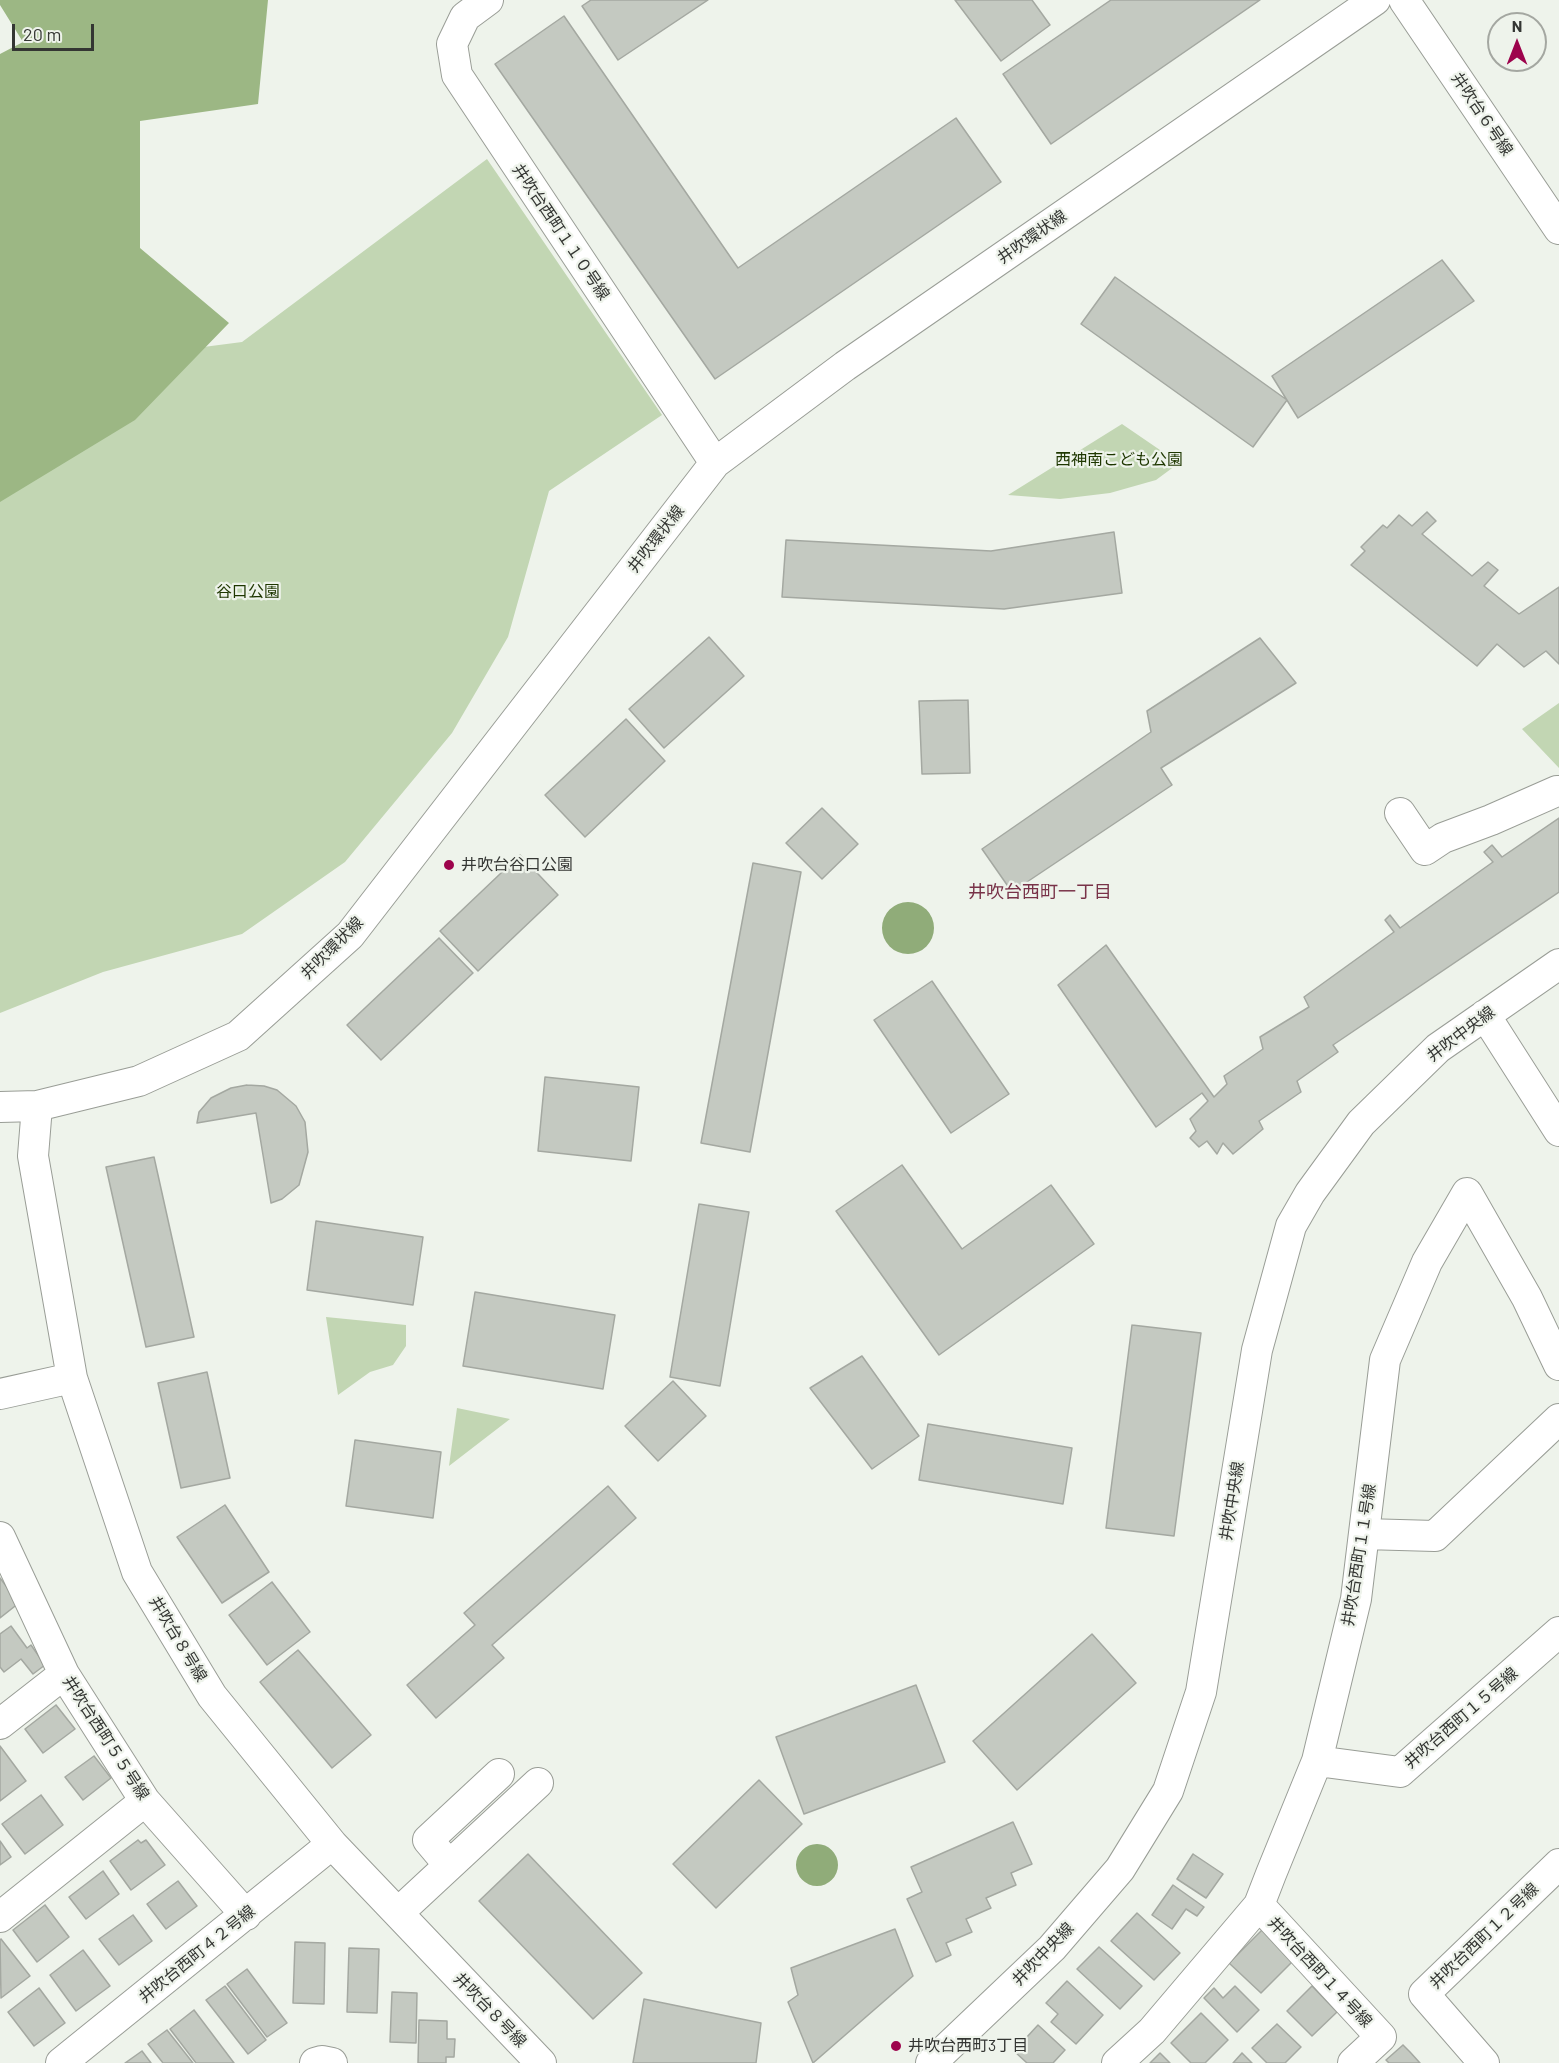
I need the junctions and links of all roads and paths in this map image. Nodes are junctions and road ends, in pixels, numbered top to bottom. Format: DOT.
graph roads {
  1 [pos="488,0"];
  2 [pos="1375,0"];
  3 [pos="1404,0"];
  4 [pos="1559,229"];
  5 [pos="715,463"];
  6 [pos="1559,791"];
  7 [pos="1400,813"];
  8 [pos="1559,964"];
  9 [pos="1485,1015"];
  10 [pos="37,1106"];
  11 [pos="0,1107"];
  12 [pos="1559,1131"];
  13 [pos="1559,1365"];
  14 [pos="72,1378"];
  15 [pos="0,1394"];
  16 [pos="1559,1419"];
  17 [pos="1364,1533"];
  18 [pos="0,1537"];
  19 [pos="1559,1632"];
  20 [pos="64,1674"];
  21 [pos="0,1724"];
  22 [pos="1317,1761"];
  23 [pos="499,1774"];
  24 [pos="538,1783"];
  25 [pos="145,1801"];
  26 [pos="332,1844"];
  27 [pos="1559,1864"];
  28 [pos="449,1865"];
  29 [pos="1259,1905"];
  30 [pos="398,1912"];
  31 [pos="246,1915"];
  32 [pos="0,1917"];
  33 [pos="61,2063"];
  34 [pos="315,2063"];
  35 [pos="332,2063"];
  36 [pos="541,2063"];
  37 [pos="930,2063"];
  38 [pos="1117,2063"];
  39 [pos="1353,2063"];
  40 [pos="1484,2063"];
  1 -- 5 [label="street, 井吹台西町１１０号線"];
  2 -- 5 [label="street, 井吹環状線"];
  3 -- 4 [label="street, 井吹台６号線"];
  5 -- 10 [label="street, 井吹環状線"];
  6 -- 7 [label="street"];
  8 -- 9 [label="street, 井吹中央線"];
  9 -- 12 [label="street"];
  9 -- 37 [label="street, 井吹中央線"];
  10 -- 11 [label="street, 井吹環状線"];
  10 -- 14 [label="street, 井吹台８号線"];
  13 -- 17 [label="street, 井吹台西町１１号線"];
  14 -- 15 [label="street"];
  14 -- 26 [label="street, 井吹台８号線"];
  16 -- 17 [label="street"];
  17 -- 22 [label="street, 井吹台西町１１号線"];
  18 -- 20 [label="street, 井吹台西町５５号線"];
  19 -- 22 [label="street, 井吹台西町１５号線"];
  20 -- 21 [label="street"];
  20 -- 25 [label="street, 井吹台西町５５号線"];
  22 -- 29 [label="street, 井吹台西町１１号線"];
  23 -- 28 [label="street"];
  24 -- 28 [label="street"];
  25 -- 31 [label="street, 井吹台西町５５号線"];
  25 -- 32 [label="street"];
  26 -- 30 [label="street, 井吹台８号線"];
  26 -- 31 [label="street, 井吹台西町４２号線"];
  27 -- 40 [label="street, 井吹台西町１２号線"];
  28 -- 30 [label="street"];
  29 -- 38 [label="street, 井吹台西町１１号線"];
  29 -- 39 [label="street, 井吹台西町１４号線"];
  30 -- 36 [label="street, 井吹台８号線"];
  31 -- 33 [label="street, 井吹台西町４２号線"];
  34 -- 35 [label="street"];
}
